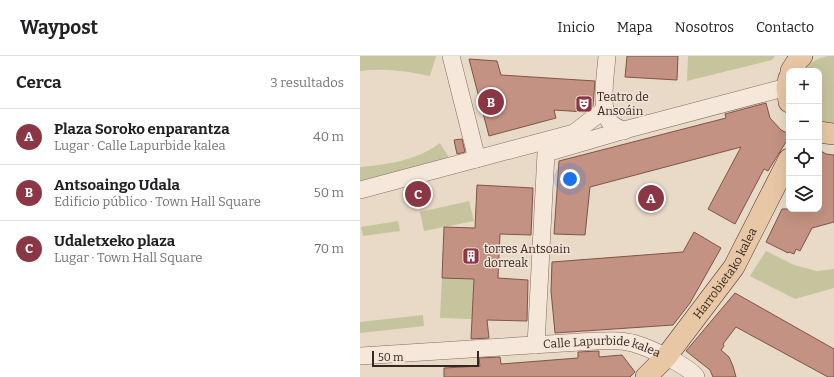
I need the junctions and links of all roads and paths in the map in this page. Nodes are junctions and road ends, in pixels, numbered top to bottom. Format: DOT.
graph roads {
  1 [pos="451,56"];
  2 [pos="607,56"];
  3 [pos="802,56"];
  4 [pos="795,68"];
  5 [pos="786,85"];
  6 [pos="605,108"];
  7 [pos="624,131"];
  8 [pos="822,132"];
  9 [pos="834,134"];
  10 [pos="477,159"];
  11 [pos="786,165"];
  12 [pos="360,190"];
  13 [pos="536,345"];
  14 [pos="360,356"];
  15 [pos="666,357"];
  16 [pos="646,377"];
  17 [pos="696,377"];
  1 -- 10 [label="street"];
  2 -- 6 [label="street"];
  3 -- 4 [label="main road"];
  5 -- 7 [label="street, Calle Lapurbide kalea"];
  6 -- 7 [label="street"];
  6 -- 10 [label="street"];
  7 -- 13 [label="street, Calle Lapurbide kalea"];
  8 -- 9 [label="main road"];
  10 -- 12 [label="street"];
  11 -- 15 [label="main road, Harrobietako kalea"];
  13 -- 14 [label="street, Calle Lapurbide kalea"];
  13 -- 15 [label="street, Calle Lapurbide kalea"];
  15 -- 16 [label="main road, Harrobietako kalea"];
  15 -- 17 [label="street, Calle Lapurbide kalea"];
}
